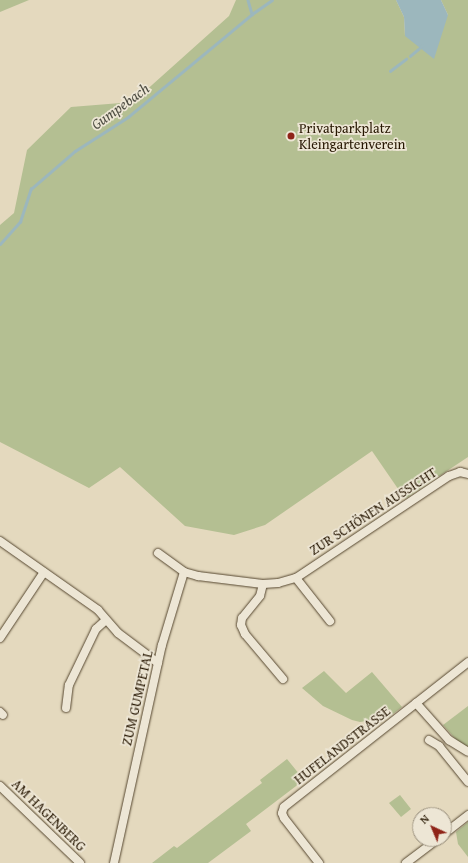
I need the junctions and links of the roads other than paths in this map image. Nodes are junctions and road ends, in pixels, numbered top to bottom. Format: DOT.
graph roads {
  1 [pos="468,474"];
  2 [pos="0,541"];
  3 [pos="158,553"];
  4 [pos="44,572"];
  5 [pos="184,572"];
  6 [pos="296,578"];
  7 [pos="263,584"];
  8 [pos="106,620"];
  9 [pos="330,621"];
  10 [pos="0,638"];
  11 [pos="468,662"];
  12 [pos="158,663"];
  13 [pos="282,679"];
  14 [pos="416,703"];
  15 [pos="66,708"];
  16 [pos="429,740"];
  17 [pos="468,752"];
  18 [pos="468,782"];
  19 [pos="0,786"];
  20 [pos="468,815"];
  21 [pos="452,828"];
  22 [pos="427,847"];
  23 [pos="80,863"];
  24 [pos="114,863"];
  25 [pos="319,863"];
  26 [pos="406,863"];
  1 -- 6 [label="street, ZUR SCHÖNEN AUSSICHT"];
  2 -- 4 [label="street"];
  3 -- 5 [label="street"];
  4 -- 8 [label="street"];
  4 -- 10 [label="street"];
  5 -- 7 [label="street, ZUR SCHÖNEN AUSSICHT"];
  5 -- 12 [label="street, ZUM GUMPETAL"];
  6 -- 7 [label="street, ZUR SCHÖNEN AUSSICHT"];
  6 -- 9 [label="street"];
  7 -- 13 [label="street"];
  8 -- 12 [label="street"];
  8 -- 15 [label="street"];
  11 -- 14 [label="street, HUFELANDSTRASSE"];
  12 -- 24 [label="street, ZUM GUMPETAL"];
  14 -- 17 [label="street"];
  14 -- 25 [label="street, HUFELANDSTRASSE"];
  16 -- 18 [label="street"];
  19 -- 23 [label="street, AM HAGENBERG"];
  20 -- 21 [label="street"];
  22 -- 26 [label="street"];
}
